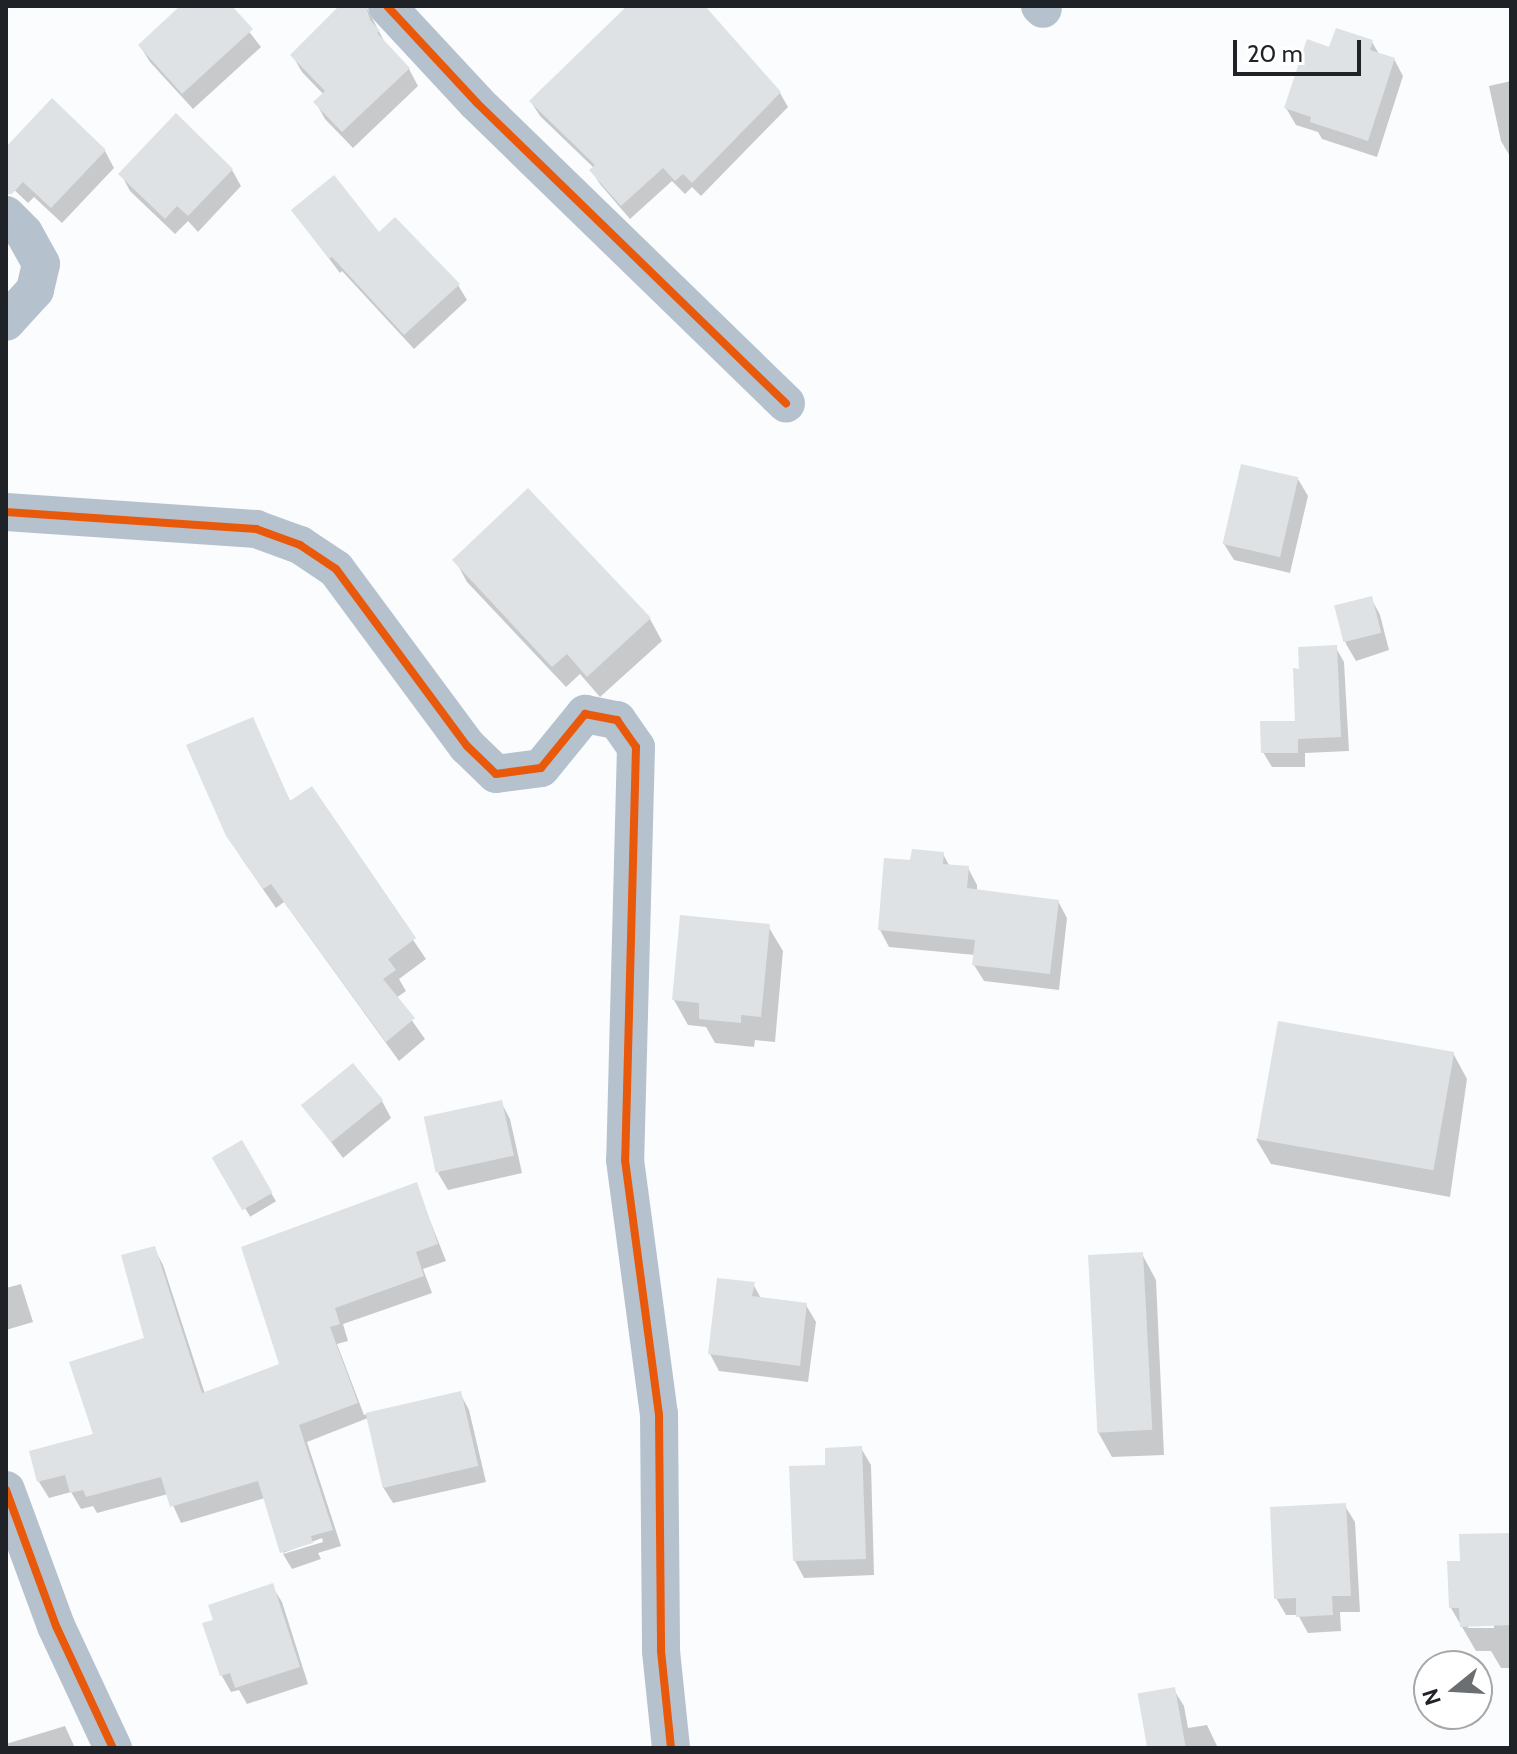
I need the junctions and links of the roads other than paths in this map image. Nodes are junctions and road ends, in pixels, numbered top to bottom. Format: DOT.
graph roads {
  1 [pos="387,6"];
  2 [pos="6,215"];
  3 [pos="6,322"];
  4 [pos="786,404"];
  5 [pos="6,512"];
  6 [pos="6,1490"];
  7 [pos="113,1748"];
  8 [pos="671,1748"];
  1 -- 4 [label="street"];
  2 -- 3 [label="street"];
  5 -- 8 [label="street"];
  6 -- 7 [label="street"];
}
